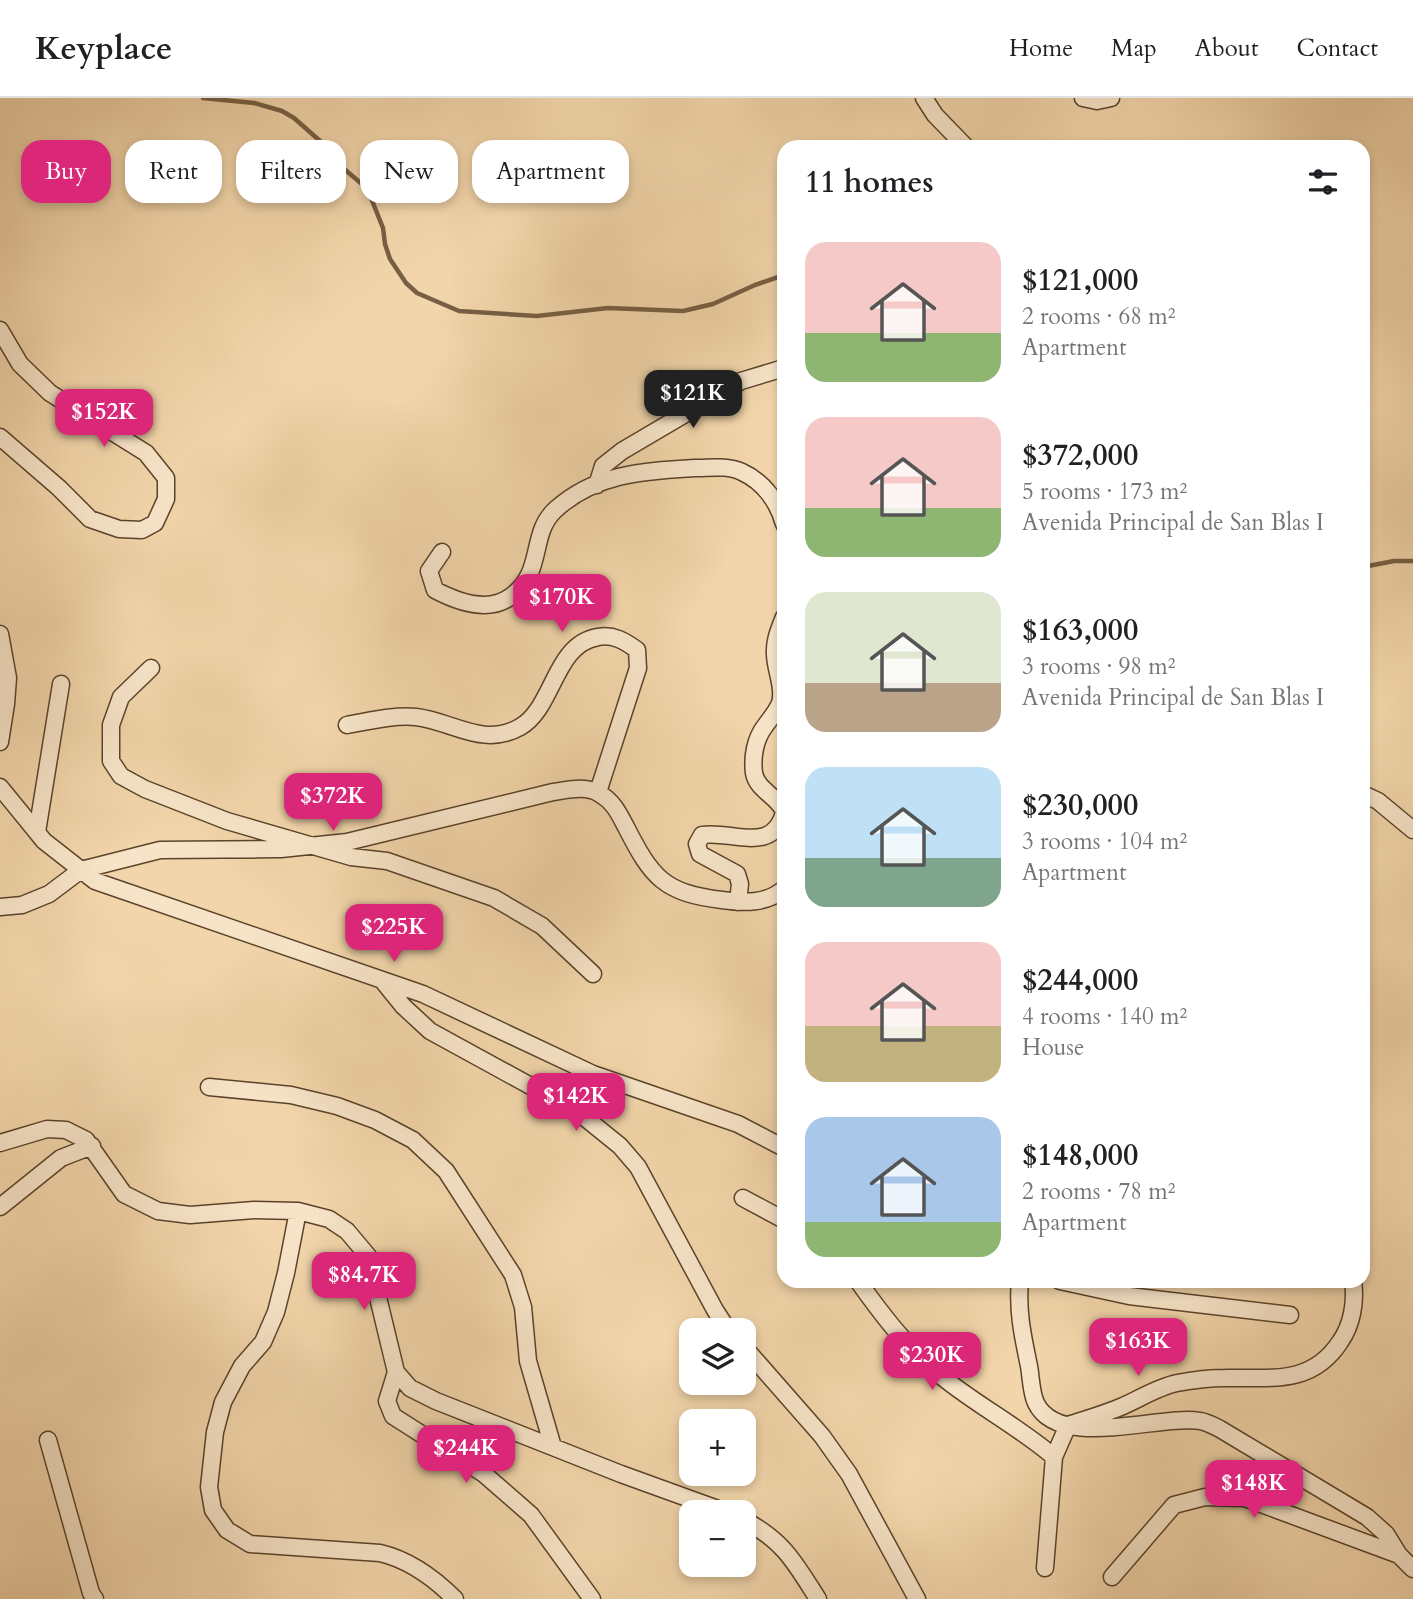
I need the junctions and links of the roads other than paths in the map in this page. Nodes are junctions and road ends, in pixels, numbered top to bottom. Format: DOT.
graph roads {
  1 [pos="924,98"];
  2 [pos="1083,98"];
  3 [pos="1111,98"];
  4 [pos="959,140"];
  5 [pos="0,330"];
  6 [pos="777,370"];
  7 [pos="0,437"];
  8 [pos="597,485"];
  9 [pos="777,508"];
  10 [pos="442,552"];
  11 [pos="0,634"];
  12 [pos="777,635"];
  13 [pos="777,665"];
  14 [pos="151,668"];
  15 [pos="61,684"];
  16 [pos="777,708"];
  17 [pos="347,725"];
  18 [pos="0,742"];
  19 [pos="0,787"];
  20 [pos="598,792"];
  21 [pos="1370,797"];
  22 [pos="777,800"];
  23 [pos="777,828"];
  24 [pos="1413,830"];
  25 [pos="37,832"];
  26 [pos="313,845"];
  27 [pos="81,870"];
  28 [pos="777,892"];
  29 [pos="738,902"];
  30 [pos="0,906"];
  31 [pos="593,974"];
  32 [pos="382,980"];
  33 [pos="209,1087"];
  34 [pos="0,1143"];
  35 [pos="777,1144"];
  36 [pos="92,1146"];
  37 [pos="743,1198"];
  38 [pos="0,1207"];
  39 [pos="298,1211"];
  40 [pos="777,1216"];
  41 [pos="863,1288"];
  42 [pos="1019,1288"];
  43 [pos="1092,1288"];
  44 [pos="1353,1288"];
  45 [pos="1290,1315"];
  46 [pos="720,1318"];
  47 [pos="756,1361"];
  48 [pos="396,1372"];
  49 [pos="1068,1425"];
  50 [pos="48,1440"];
  51 [pos="553,1447"];
  52 [pos="1054,1457"];
  53 [pos="694,1500"];
  54 [pos="756,1526"];
  55 [pos="1399,1555"];
  56 [pos="1045,1569"];
  57 [pos="1413,1569"];
  58 [pos="1112,1577"];
  59 [pos="96,1599"];
  60 [pos="456,1599"];
  61 [pos="592,1599"];
  62 [pos="818,1599"];
  63 [pos="917,1599"];
  1 -- 4 [label="street"];
  2 -- 3 [label="street"];
  5 -- 7 [label="street"];
  6 -- 8 [label="street"];
  8 -- 9 [label="street"];
  8 -- 10 [label="street"];
  11 -- 18 [label="street"];
  12 -- 13 [label="street"];
  14 -- 26 [label="street"];
  15 -- 25 [label="street"];
  16 -- 22 [label="street"];
  17 -- 20 [label="street"];
  19 -- 25 [label="street"];
  20 -- 26 [label="street"];
  20 -- 29 [label="street"];
  21 -- 24 [label="street"];
  23 -- 29 [label="street"];
  25 -- 27 [label="street"];
  26 -- 27 [label="street"];
  26 -- 31 [label="street"];
  27 -- 30 [label="street"];
  27 -- 32 [label="street"];
  28 -- 29 [label="street"];
  32 -- 35 [label="street"];
  32 -- 46 [label="street"];
  33 -- 51 [label="street"];
  34 -- 36 [label="street"];
  36 -- 38 [label="street"];
  36 -- 39 [label="street"];
  37 -- 40 [label="street"];
  39 -- 48 [label="street"];
  39 -- 60 [label="street"];
  41 -- 52 [label="street"];
  42 -- 49 [label="street"];
  43 -- 45 [label="street"];
  44 -- 49 [label="street"];
  47 -- 63 [label="street"];
  48 -- 51 [label="street"];
  48 -- 61 [label="street"];
  49 -- 52 [label="street"];
  49 -- 55 [label="street"];
  50 -- 59 [label="street"];
  51 -- 53 [label="street"];
  52 -- 56 [label="street"];
  54 -- 62 [label="street"];
  55 -- 57 [label="street"];
  55 -- 58 [label="street"];
}
